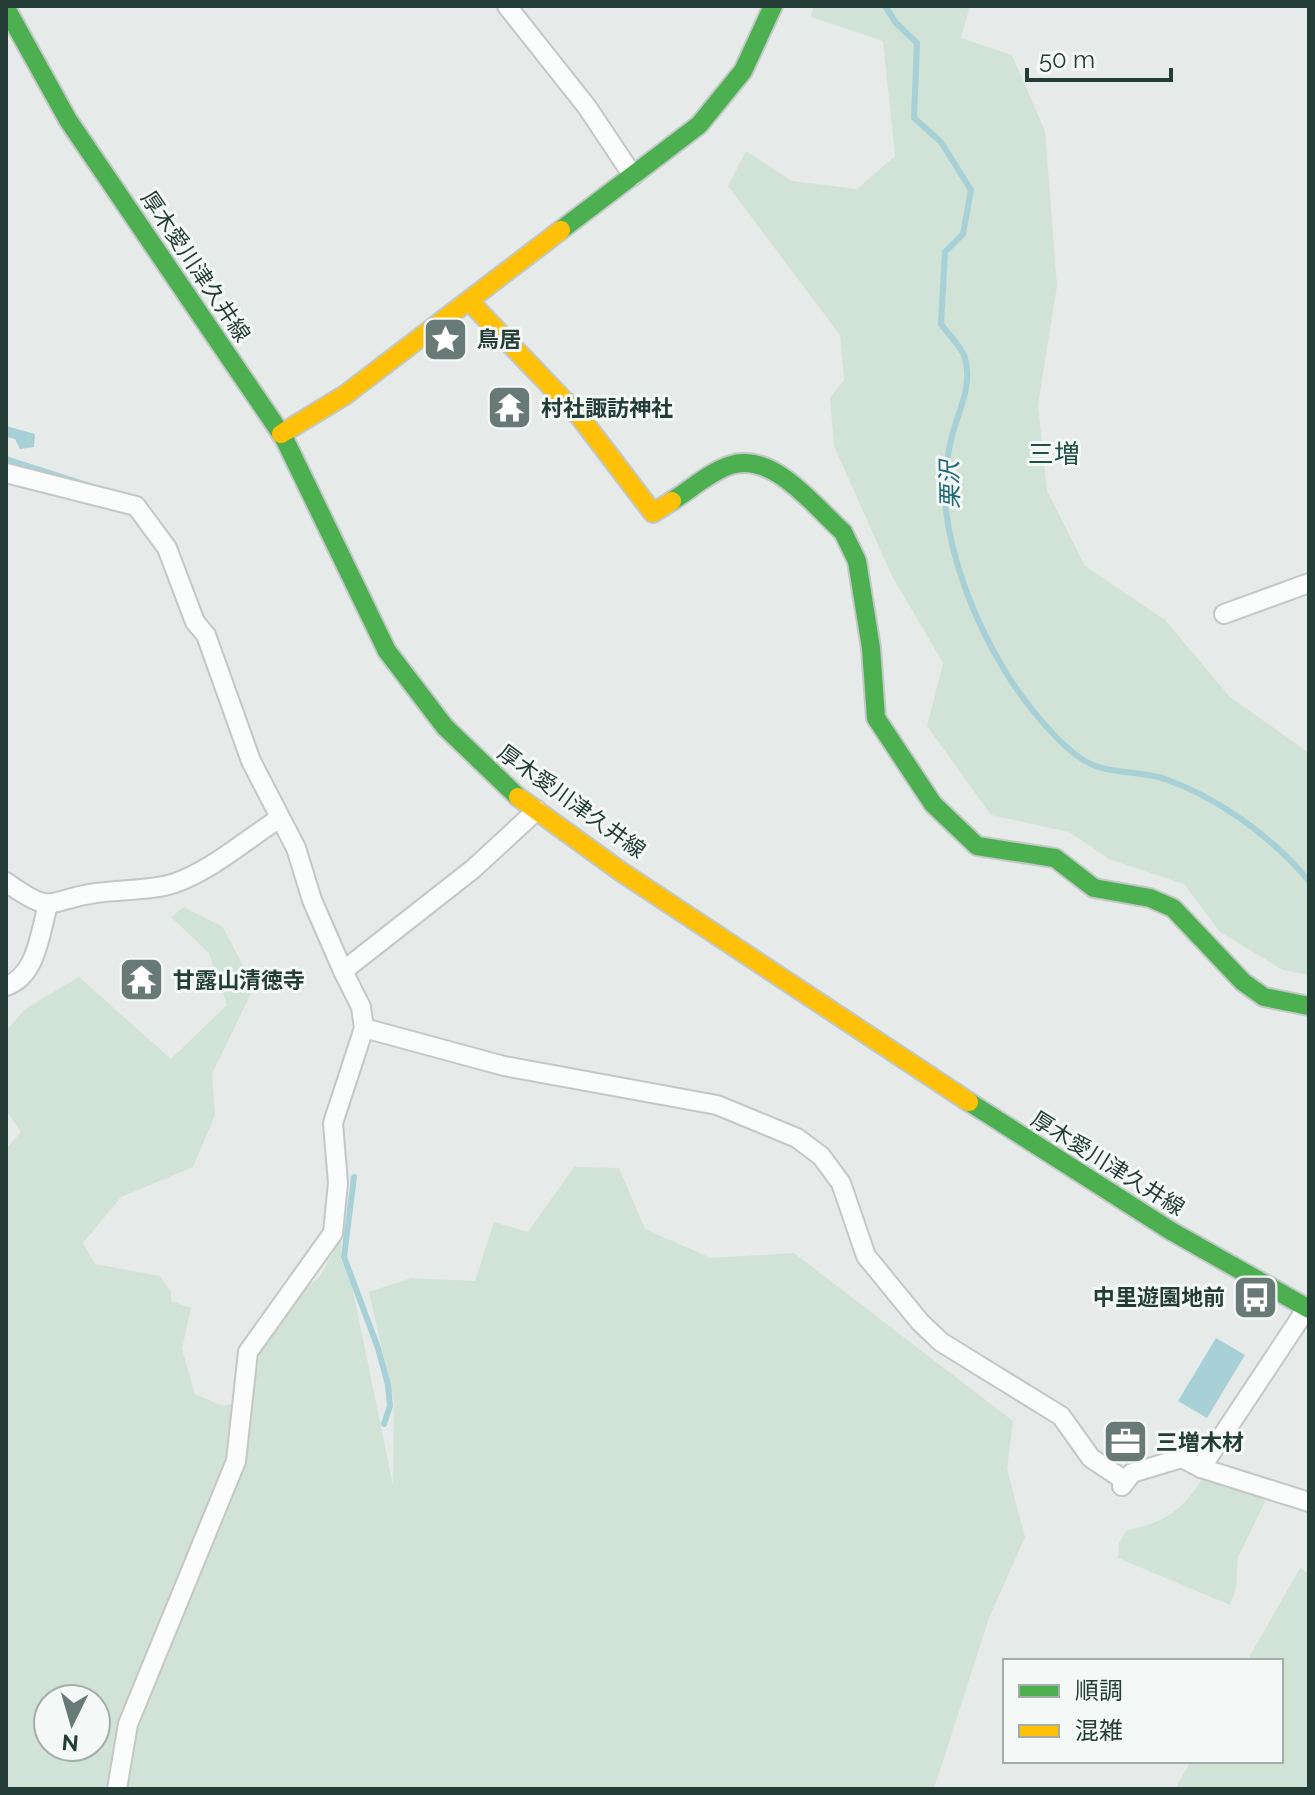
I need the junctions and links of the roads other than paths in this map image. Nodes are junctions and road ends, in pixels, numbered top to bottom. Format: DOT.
graph roads {
  1 [pos="507,6"];
  2 [pos="773,6"];
  3 [pos="6,8"];
  4 [pos="633,176"];
  5 [pos="469,301"];
  6 [pos="281,434"];
  7 [pos="6,473"];
  8 [pos="1309,583"];
  9 [pos="1224,614"];
  10 [pos="537,810"];
  11 [pos="280,818"];
  12 [pos="6,882"];
  13 [pos="48,905"];
  14 [pos="343,971"];
  15 [pos="6,986"];
  16 [pos="1309,1006"];
  17 [pos="364,1028"];
  18 [pos="1308,1308"];
  19 [pos="1201,1468"];
  20 [pos="1309,1502"];
  21 [pos="117,1789"];
  1 -- 4 [label="street"];
  2 -- 4 [label="street"];
  3 -- 6 [label="street, 厚木愛川津久井線"];
  4 -- 5 [label="street"];
  5 -- 6 [label="street"];
  5 -- 16 [label="street"];
  6 -- 10 [label="street, 厚木愛川津久井線"];
  7 -- 11 [label="street"];
  8 -- 9 [label="street"];
  10 -- 14 [label="street"];
  10 -- 18 [label="street, 厚木愛川津久井線"];
  11 -- 13 [label="street"];
  11 -- 14 [label="street"];
  12 -- 13 [label="street"];
  13 -- 15 [label="street"];
  14 -- 17 [label="street"];
  17 -- 19 [label="street"];
  17 -- 21 [label="street"];
  18 -- 19 [label="street"];
  19 -- 20 [label="street"];
}
